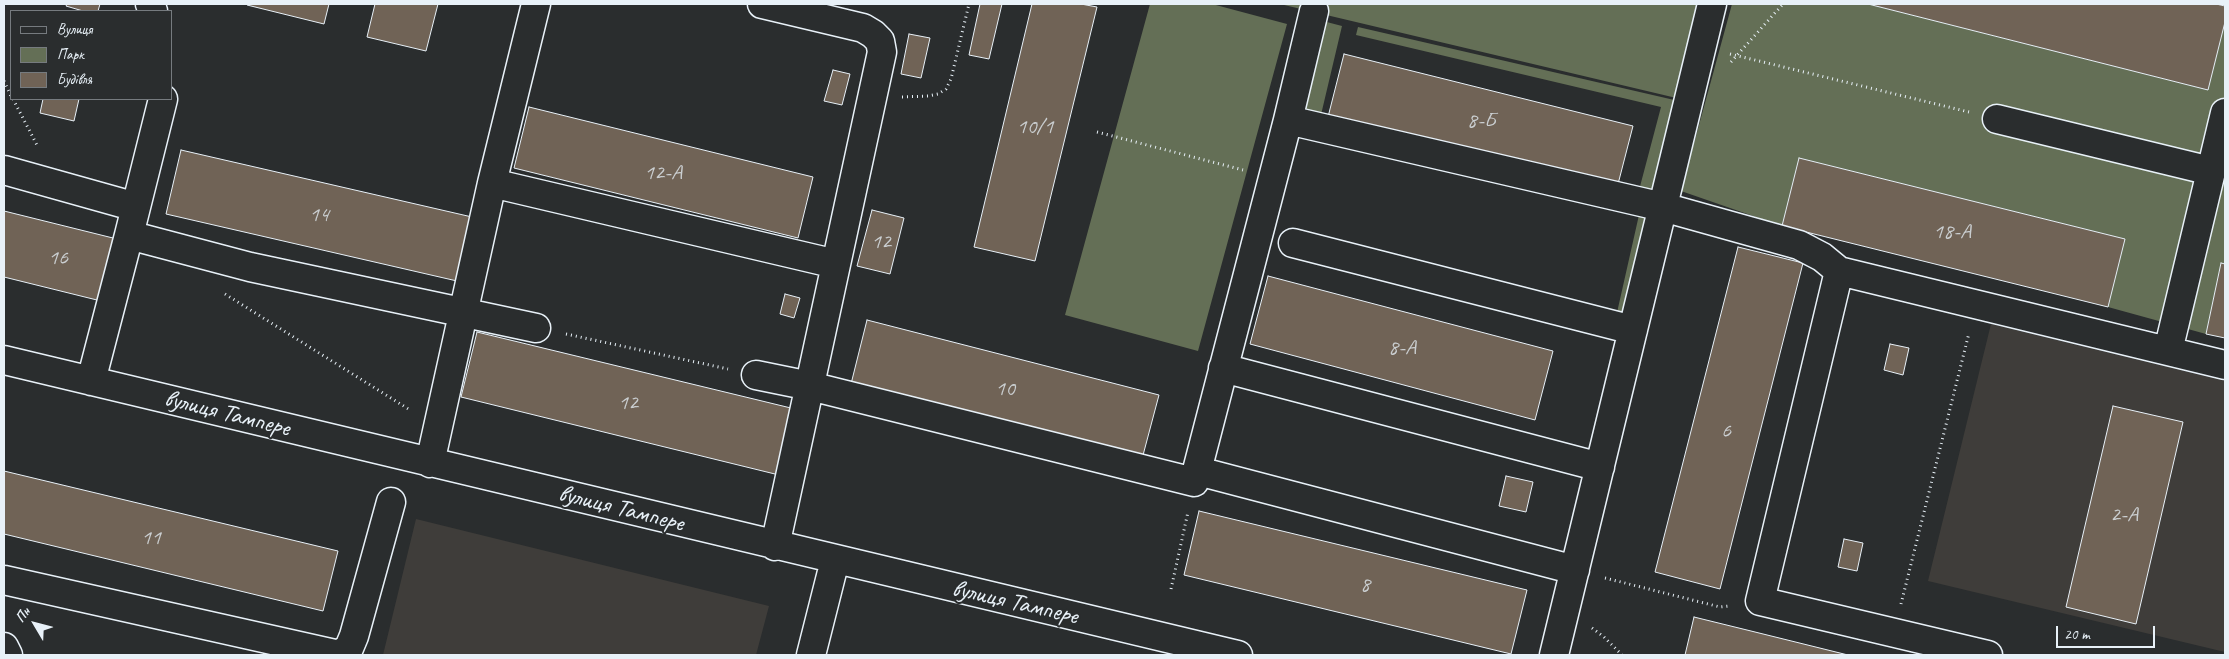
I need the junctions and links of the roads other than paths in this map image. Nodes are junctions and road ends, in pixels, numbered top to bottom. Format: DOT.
graph roads {
  1 [pos="536,4"];
  2 [pos="762,4"];
  3 [pos="1712,4"];
  4 [pos="1314,11"];
  5 [pos="163,100"];
  6 [pos="2225,113"];
  7 [pos="1997,119"];
  8 [pos="1288,120"];
  9 [pos="4,170"];
  10 [pos="2211,171"];
  11 [pos="492,183"];
  12 [pos="136,207"];
  13 [pos="1663,207"];
  14 [pos="129,234"];
  15 [pos="1294,243"];
  16 [pos="836,264"];
  17 [pos="1839,272"];
  18 [pos="464,312"];
  19 [pos="536,328"];
  20 [pos="1633,330"];
  21 [pos="2168,351"];
  22 [pos="4,360"];
  23 [pos="2225,365"];
  24 [pos="1223,368"];
  25 [pos="756,375"];
  26 [pos="91,380"];
  27 [pos="810,386"];
  28 [pos="430,463"];
  29 [pos="1600,467"];
  30 [pos="1196,477"];
  31 [pos="391,502"];
  32 [pos="775,546"];
  33 [pos="835,560"];
  34 [pos="1575,570"];
  35 [pos="4,580"];
  36 [pos="4,647"];
  37 [pos="1226,654"];
  38 [pos="8,655"];
  39 [pos="811,655"];
  40 [pos="1554,655"];
  41 [pos="1988,655"];
  1 -- 11 [label="street"];
  2 -- 16 [label="street"];
  3 -- 13 [label="street"];
  4 -- 8 [label="street"];
  5 -- 12 [label="street"];
  6 -- 10 [label="street"];
  7 -- 10 [label="street"];
  8 -- 13 [label="street"];
  8 -- 24 [label="street"];
  9 -- 12 [label="street"];
  10 -- 21 [label="street"];
  11 -- 16 [label="street"];
  11 -- 18 [label="street"];
  12 -- 14 [label="street"];
  13 -- 17 [label="street"];
  13 -- 20 [label="street"];
  14 -- 18 [label="street"];
  14 -- 26 [label="street"];
  15 -- 20 [label="street"];
  16 -- 27 [label="street"];
  17 -- 21 [label="street"];
  17 -- 41 [label="street"];
  18 -- 19 [label="street"];
  18 -- 28 [label="street"];
  20 -- 29 [label="street"];
  21 -- 23 [label="street"];
  22 -- 26 [label="street, вулиця Тампере"];
  24 -- 29 [label="street"];
  24 -- 30 [label="street"];
  25 -- 27 [label="street"];
  26 -- 28 [label="street, вулиця Тампере"];
  27 -- 30 [label="street"];
  27 -- 32 [label="street"];
  28 -- 32 [label="street, вулиця Тампере"];
  29 -- 34 [label="street"];
  30 -- 34 [label="street"];
  31 -- 35 [label="street"];
  32 -- 33 [label="street, вулиця Тампере"];
  33 -- 37 [label="street, вулиця Тампере"];
  33 -- 39 [label="street"];
  34 -- 40 [label="street"];
  36 -- 38 [label="street"];
}
